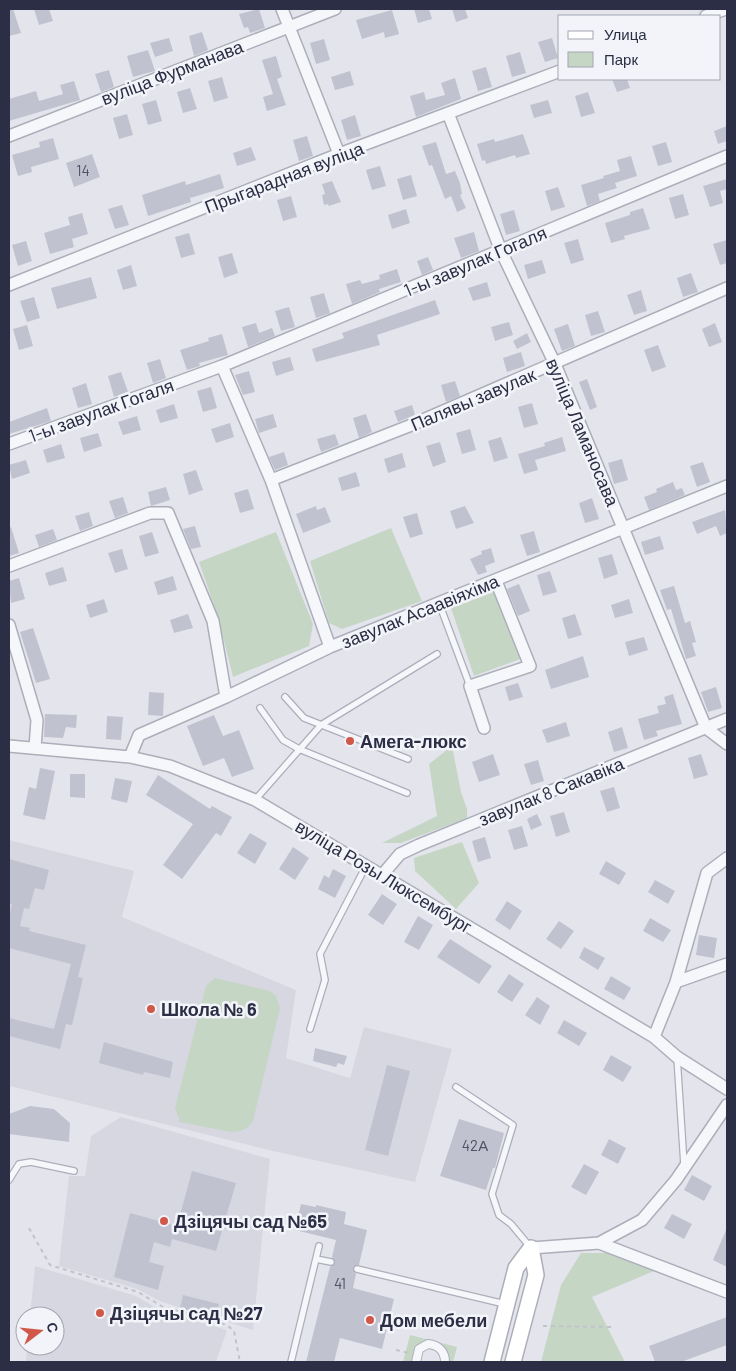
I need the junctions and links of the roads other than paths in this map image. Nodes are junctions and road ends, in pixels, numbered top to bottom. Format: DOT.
graph roads {
  1 [pos="282,9"];
  2 [pos="335,9"];
  3 [pos="726,9"];
  4 [pos="709,15"];
  5 [pos="289,26"];
  6 [pos="558,72"];
  7 [pos="448,113"];
  8 [pos="9,136"];
  9 [pos="339,154"];
  10 [pos="727,156"];
  11 [pos="501,250"];
  12 [pos="9,286"];
  13 [pos="727,288"];
  14 [pos="554,364"];
  15 [pos="222,366"];
  16 [pos="9,444"];
  17 [pos="271,480"];
  18 [pos="727,486"];
  19 [pos="625,529"];
  20 [pos="9,566"];
  21 [pos="496,581"];
  22 [pos="439,603"];
  23 [pos="9,625"];
  24 [pos="330,647"];
  25 [pos="437,654"];
  26 [pos="470,686"];
  27 [pos="226,697"];
  28 [pos="285,697"];
  29 [pos="260,708"];
  30 [pos="727,719"];
  31 [pos="322,725"];
  32 [pos="484,728"];
  33 [pos="706,728"];
  34 [pos="727,744"];
  35 [pos="9,746"];
  36 [pos="35,748"];
  37 [pos="300,749"];
  38 [pos="130,757"];
  39 [pos="408,759"];
  40 [pos="407,793"];
  41 [pos="255,800"];
  42 [pos="727,858"];
  43 [pos="367,864"];
  44 [pos="383,874"];
  45 [pos="727,964"];
  46 [pos="676,982"];
  47 [pos="310,1028"];
  48 [pos="654,1037"];
  49 [pos="677,1057"];
  50 [pos="456,1086"];
  51 [pos="727,1089"];
  52 [pos="727,1105"];
  53 [pos="684,1167"];
  54 [pos="74,1171"];
  55 [pos="9,1180"];
  56 [pos="599,1242"];
  57 [pos="319,1246"];
  58 [pos="531,1248"];
  59 [pos="316,1259"];
  60 [pos="331,1262"];
  61 [pos="357,1269"];
  62 [pos="727,1292"];
  63 [pos="507,1305"];
  64 [pos="416,1358"];
  65 [pos="290,1362"];
  66 [pos="445,1362"];
  67 [pos="492,1362"];
  68 [pos="513,1362"];
  1 -- 5 [label="street"];
  2 -- 5 [label="street, вуліца Фурманава"];
  3 -- 4 [label="street"];
  5 -- 8 [label="street, вуліца Фурманава"];
  5 -- 9 [label="street"];
  6 -- 7 [label="street, Прыгарадная вуліца"];
  7 -- 9 [label="street, Прыгарадная вуліца"];
  7 -- 11 [label="street, вуліца Ламаносава"];
  9 -- 12 [label="street, Прыгарадная вуліца"];
  10 -- 11 [label="street, 1-ы завулак Гогаля"];
  11 -- 14 [label="street, вуліца Ламаносава"];
  11 -- 15 [label="street, 1-ы завулак Гогаля"];
  13 -- 14 [label="street, Палявы завулак"];
  14 -- 17 [label="street, Палявы завулак"];
  14 -- 19 [label="street, вуліца Ламаносава"];
  15 -- 16 [label="street, 1-ы завулак Гогаля"];
  15 -- 17 [label="street"];
  17 -- 24 [label="street"];
  18 -- 19 [label="street, завулак Асаавіяхіма"];
  19 -- 21 [label="street, завулак Асаавіяхіма"];
  19 -- 33 [label="street, вуліца Ламаносава"];
  20 -- 27 [label="street"];
  21 -- 22 [label="street, завулак Асаавіяхіма"];
  21 -- 26 [label="street"];
  22 -- 24 [label="street, завулак Асаавіяхіма"];
  22 -- 26 [label="lane"];
  23 -- 36 [label="street"];
  24 -- 27 [label="street, завулак Асаавіяхіма"];
  25 -- 31 [label="lane"];
  26 -- 32 [label="street"];
  27 -- 38 [label="street, завулак Асаавіяхіма"];
  28 -- 31 [label="lane"];
  29 -- 37 [label="lane"];
  30 -- 33 [label="street, завулак 8 Сакавіка"];
  31 -- 37 [label="lane"];
  31 -- 39 [label="lane"];
  33 -- 34 [label="street"];
  33 -- 44 [label="street, завулак 8 Сакавіка"];
  35 -- 36 [label="street, вуліца Розы Люксембург"];
  36 -- 38 [label="street, вуліца Розы Люксембург"];
  37 -- 40 [label="lane"];
  37 -- 41 [label="lane"];
  38 -- 41 [label="street, вуліца Розы Люксембург"];
  41 -- 43 [label="street, вуліца Розы Люксембург"];
  42 -- 46 [label="street"];
  43 -- 44 [label="street, вуліца Розы Люксембург"];
  43 -- 47 [label="lane"];
  44 -- 48 [label="street, вуліца Розы Люксембург"];
  45 -- 46 [label="street"];
  46 -- 48 [label="street"];
  48 -- 49 [label="street, вуліца Розы Люксембург"];
  49 -- 51 [label="street, вуліца Розы Люксембург"];
  49 -- 53 [label="lane"];
  50 -- 58 [label="lane"];
  52 -- 53 [label="street"];
  53 -- 56 [label="street"];
  54 -- 55 [label="lane"];
  56 -- 58 [label="street"];
  56 -- 62 [label="street"];
  57 -- 59 [label="lane"];
  58 -- 63 [label="main road"];
  58 -- 68 [label="main road"];
  59 -- 60 [label="lane"];
  59 -- 65 [label="lane"];
  61 -- 63 [label="lane"];
  63 -- 67 [label="main road"];
  64 -- 66 [label="street"];
}
